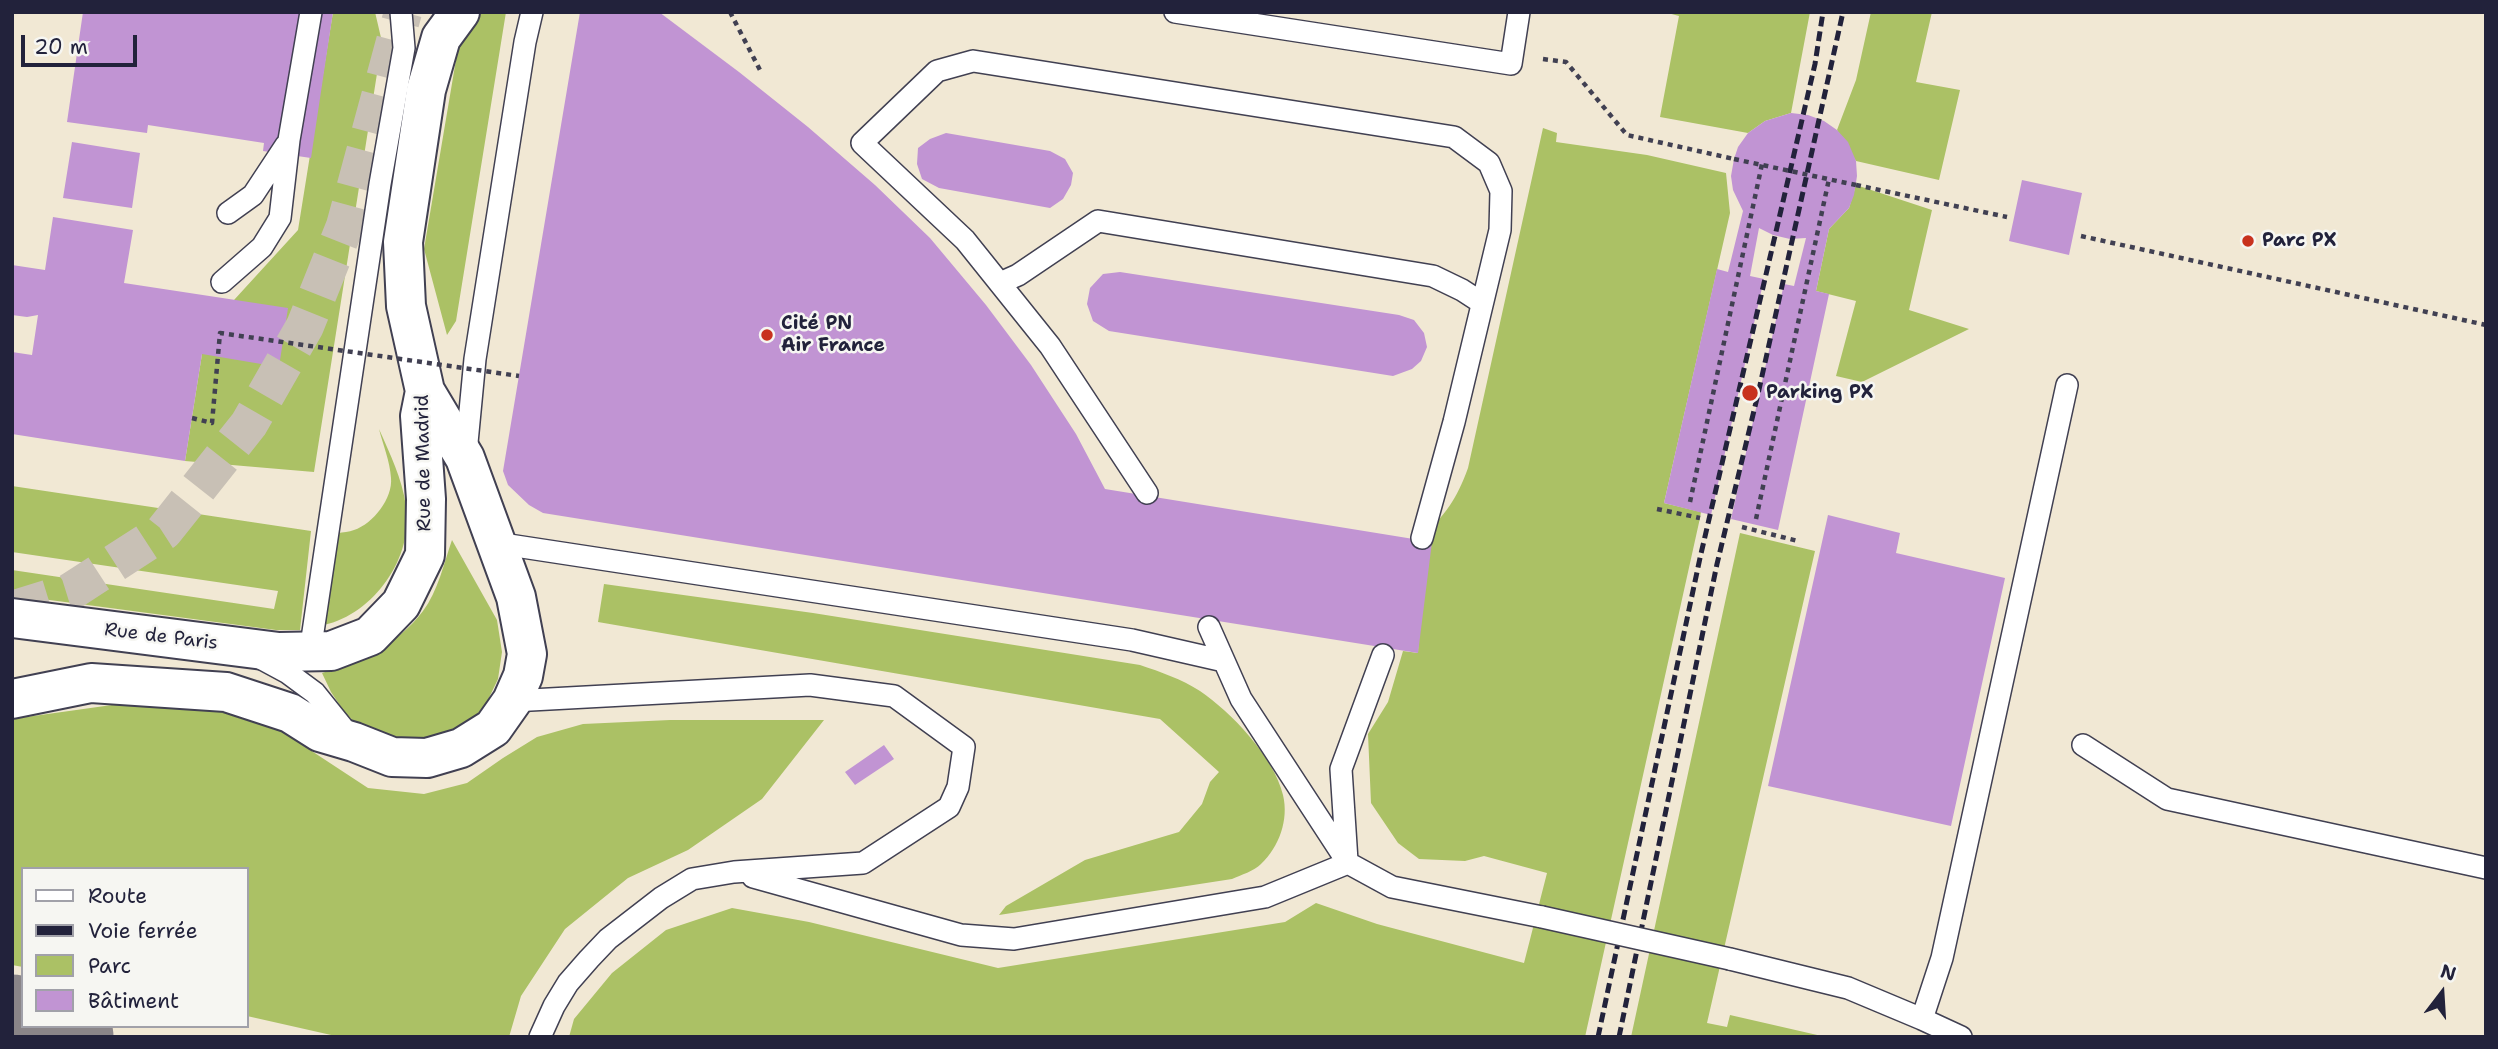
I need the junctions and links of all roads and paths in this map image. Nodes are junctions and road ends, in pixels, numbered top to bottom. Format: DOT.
graph roads {
  1 [pos="312,12"];
  2 [pos="401,12"];
  3 [pos="460,12"];
  4 [pos="532,12"];
  5 [pos="730,12"];
  6 [pos="1175,12"];
  7 [pos="1520,12"];
  8 [pos="761,72"];
  9 [pos="1627,135"];
  10 [pos="289,140"];
  11 [pos="1762,164"];
  12 [pos="1829,179"];
  13 [pos="229,213"];
  14 [pos="2007,217"];
  15 [pos="2081,236"];
  16 [pos="222,282"];
  17 [pos="1000,283"];
  18 [pos="1482,303"];
  19 [pos="2486,325"];
  20 [pos="519,376"];
  21 [pos="2067,385"];
  22 [pos="425,391"];
  23 [pos="192,418"];
  24 [pos="465,458"];
  25 [pos="1147,493"];
  26 [pos="1690,502"];
  27 [pos="1657,509"];
  28 [pos="1700,518"];
  29 [pos="1756,519"];
  30 [pos="1742,527"];
  31 [pos="1422,538"];
  32 [pos="1798,541"];
  33 [pos="496,543"];
  34 [pos="12,618"];
  35 [pos="1209,628"];
  36 [pos="242,648"];
  37 [pos="310,652"];
  38 [pos="1383,655"];
  39 [pos="1224,662"];
  40 [pos="12,699"];
  41 [pos="512,701"];
  42 [pos="354,742"];
  43 [pos="2083,745"];
  44 [pos="1348,863"];
  45 [pos="2486,868"];
  46 [pos="734,872"];
  47 [pos="1922,1019"];
  48 [pos="540,1037"];
  49 [pos="1961,1037"];
  1 -- 10 [label="lane"];
  2 -- 37 [label="lane"];
  3 -- 22 [label="street, Rue de Madrid"];
  4 -- 24 [label="lane"];
  5 -- 8 [label="path"];
  6 -- 7 [label="lane"];
  9 -- 11 [label="path, bridge"];
  10 -- 13 [label="lane"];
  10 -- 16 [label="lane"];
  11 -- 12 [label="path, bridge"];
  11 -- 26 [label="path"];
  12 -- 14 [label="path, bridge"];
  12 -- 29 [label="path"];
  15 -- 19 [label="path"];
  17 -- 18 [label="lane"];
  17 -- 18 [label="lane"];
  17 -- 25 [label="lane"];
  18 -- 31 [label="lane"];
  20 -- 23 [label="path, bridge"];
  21 -- 47 [label="lane"];
  22 -- 24 [label="street"];
  22 -- 37 [label="street, Rue de Madrid"];
  24 -- 33 [label="street"];
  27 -- 28 [label="path"];
  30 -- 32 [label="path"];
  33 -- 39 [label="lane"];
  33 -- 41 [label="street"];
  34 -- 36 [label="street, Rue de Paris"];
  35 -- 39 [label="lane"];
  36 -- 37 [label="street, Rue de Paris"];
  36 -- 42 [label="lane"];
  38 -- 44 [label="lane"];
  39 -- 44 [label="lane"];
  40 -- 42 [label="street"];
  41 -- 42 [label="street"];
  41 -- 46 [label="lane"];
  43 -- 45 [label="lane"];
  44 -- 46 [label="lane"];
  44 -- 47 [label="lane, bridge"];
  46 -- 48 [label="lane"];
  47 -- 49 [label="lane"];
}
